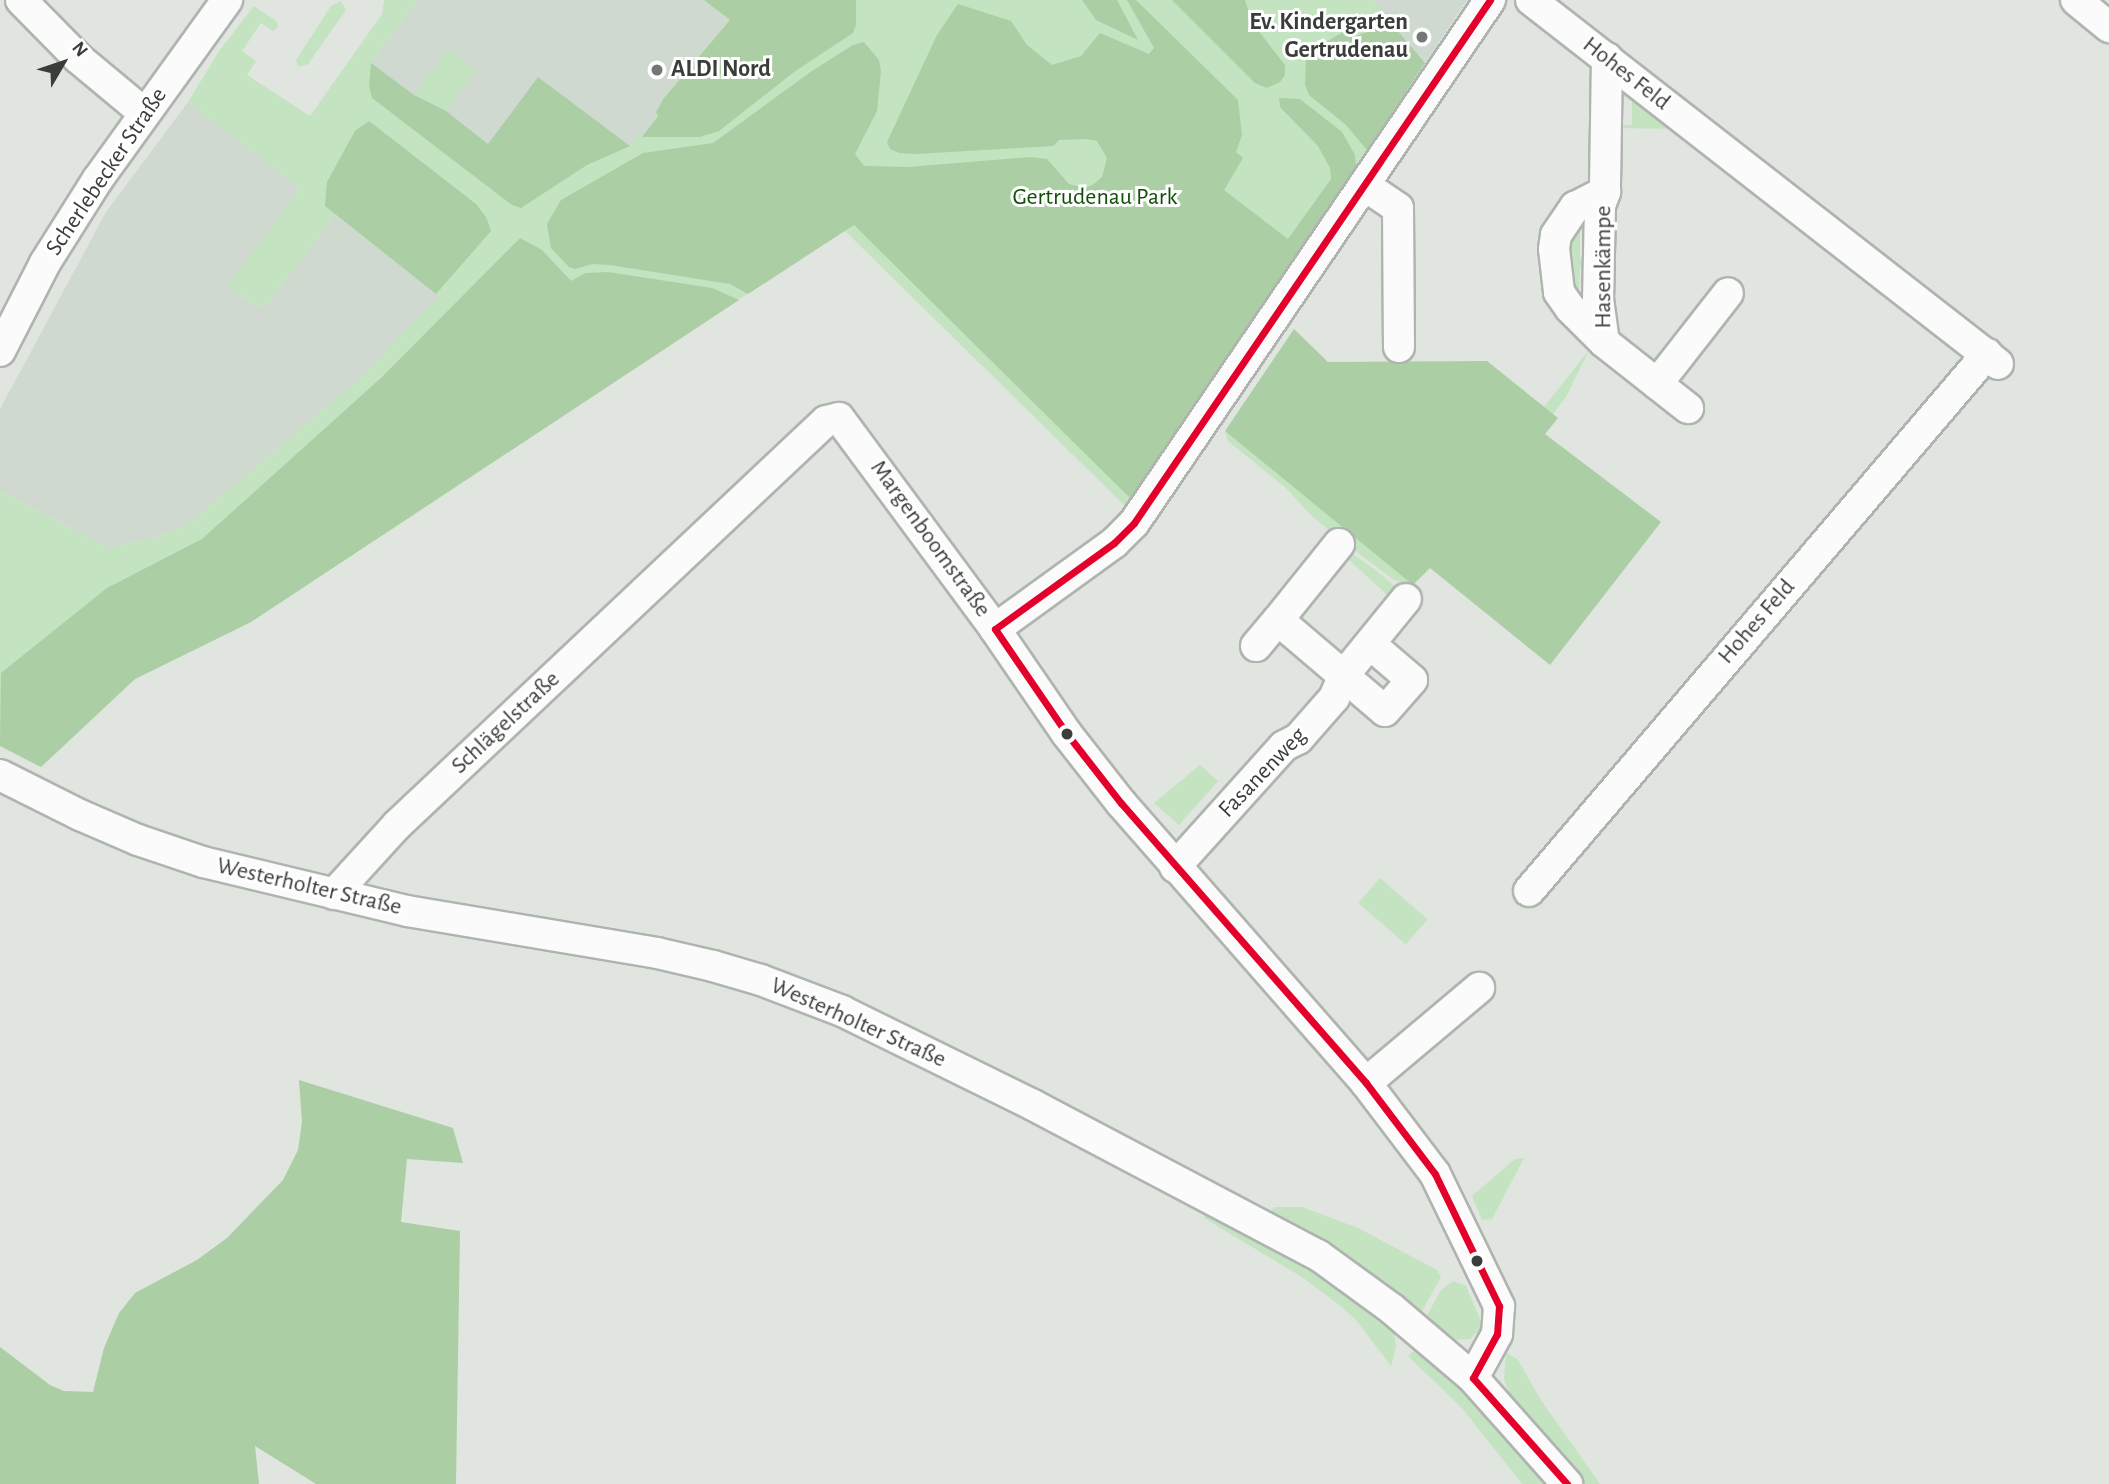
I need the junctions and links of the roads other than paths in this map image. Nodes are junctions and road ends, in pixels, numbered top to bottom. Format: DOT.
graph roads {
  1 [pos="21,0"];
  2 [pos="227,0"];
  3 [pos="1490,0"];
  4 [pos="1531,0"];
  5 [pos="2076,0"];
  6 [pos="2109,27"];
  7 [pos="1606,58"];
  8 [pos="144,113"];
  9 [pos="1364,185"];
  10 [pos="1605,192"];
  11 [pos="1728,293"];
  12 [pos="1604,342"];
  13 [pos="1399,347"];
  14 [pos="0,351"];
  15 [pos="1657,384"];
  16 [pos="1688,408"];
  17 [pos="839,418"];
  18 [pos="1339,544"];
  19 [pos="1406,599"];
  20 [pos="1278,620"];
  21 [pos="995,629"];
  22 [pos="1370,644"];
  23 [pos="1256,646"];
  24 [pos="1344,675"];
  25 [pos="0,775"];
  26 [pos="1175,867"];
  27 [pos="1530,891"];
  28 [pos="334,894"];
  29 [pos="1479,988"];
  30 [pos="1366,1083"];
  31 [pos="1473,1378"];
  32 [pos="1567,1484"];
  1 -- 8 [label="street"];
  2 -- 8 [label="street, Scherlebecker Straße"];
  3 -- 9 [label="street"];
  4 -- 7 [label="street, Hohes Feld"];
  5 -- 6 [label="street"];
  7 -- 10 [label="street, Hasenkämpe"];
  7 -- 27 [label="street, Hohes Feld"];
  8 -- 14 [label="street, Scherlebecker Straße"];
  9 -- 13 [label="street"];
  9 -- 21 [label="street"];
  10 -- 12 [label="street, Hasenkämpe"];
  10 -- 12 [label="street, Hasenkämpe"];
  11 -- 15 [label="street"];
  12 -- 15 [label="street, Hasenkämpe"];
  15 -- 16 [label="street, Hasenkämpe"];
  17 -- 21 [label="street, Margenboomstraße"];
  17 -- 28 [label="street, Schlägelstraße"];
  18 -- 20 [label="street"];
  19 -- 22 [label="street, Fasanenweg"];
  20 -- 23 [label="street"];
  20 -- 24 [label="street"];
  21 -- 26 [label="street, Margenboomstraße"];
  22 -- 24 [label="street, Fasanenweg"];
  22 -- 24 [label="street"];
  24 -- 26 [label="street, Fasanenweg"];
  25 -- 28 [label="street, Westerholter Straße"];
  26 -- 30 [label="street, Margenboomstraße"];
  28 -- 31 [label="street, Westerholter Straße"];
  29 -- 30 [label="street"];
  30 -- 31 [label="street, Margenboomstraße"];
  31 -- 32 [label="street, Westerholter Straße"];
}
